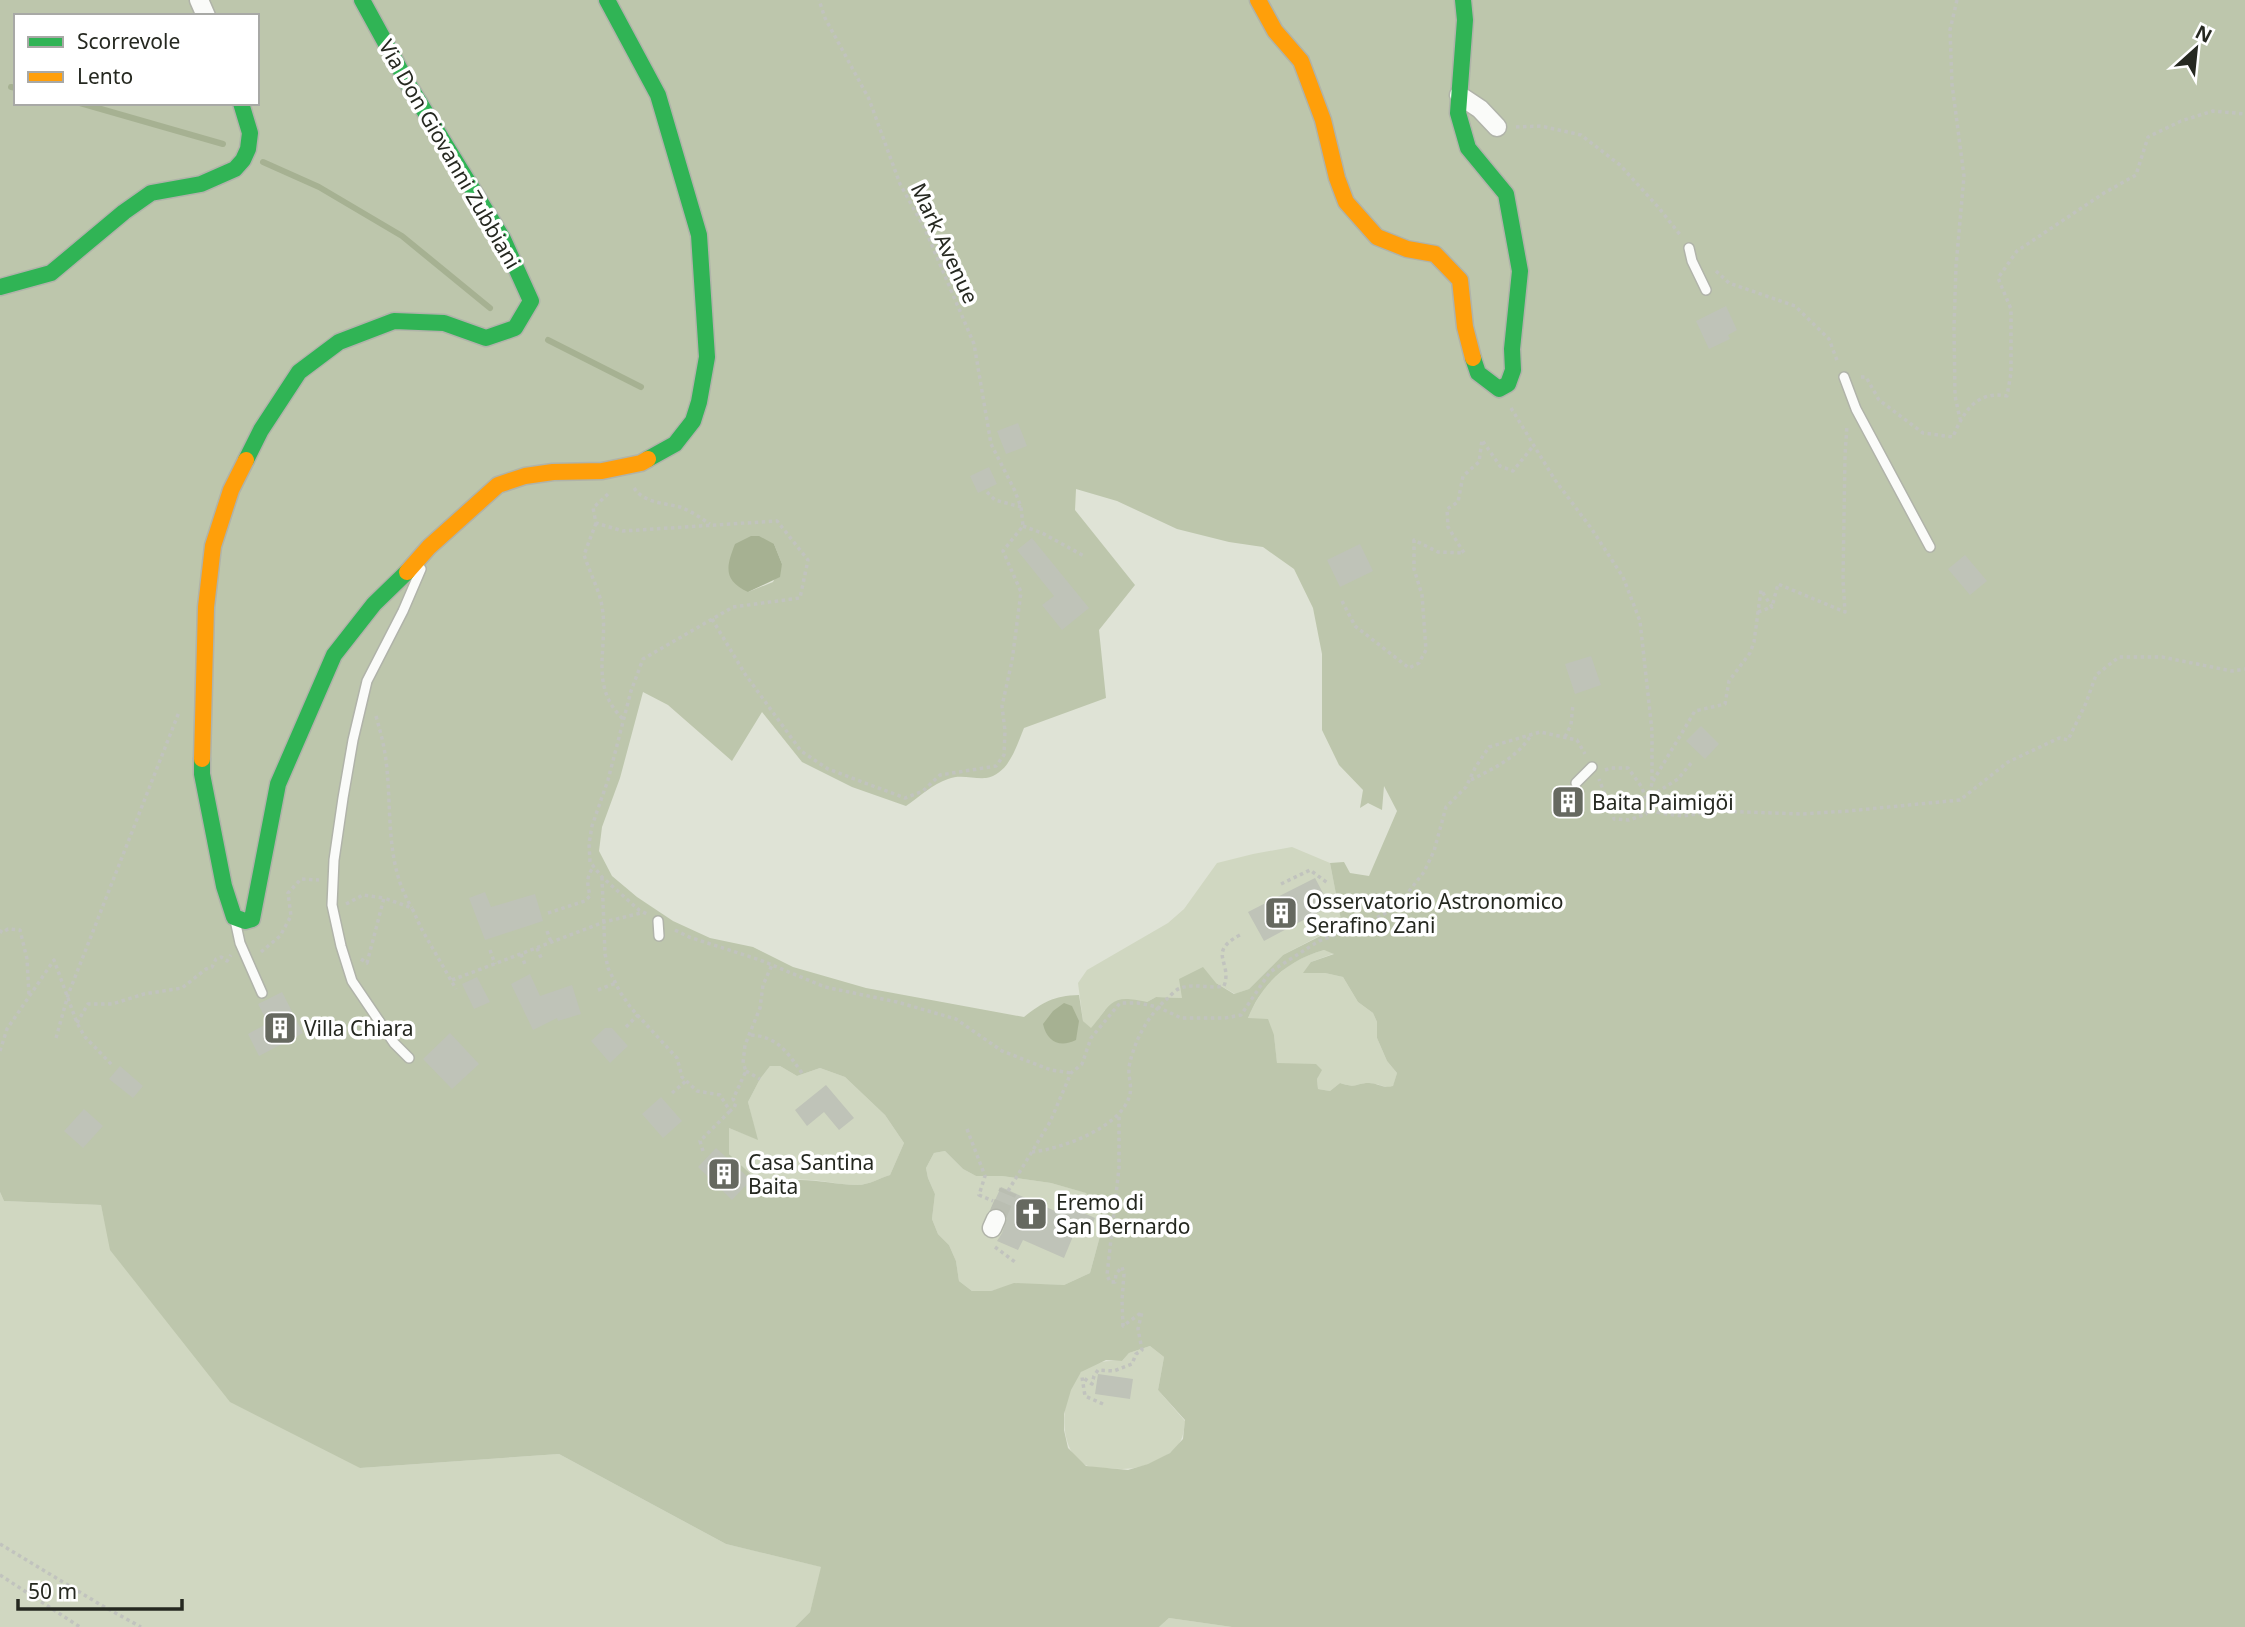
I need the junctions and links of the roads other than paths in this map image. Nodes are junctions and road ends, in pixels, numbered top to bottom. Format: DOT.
graph roads {
  1 [pos="362,0"];
  2 [pos="607,0"];
  3 [pos="1258,0"];
  4 [pos="1463,0"];
  5 [pos="1459,95"];
  6 [pos="242,105"];
  7 [pos="1497,127"];
  8 [pos="1689,248"];
  9 [pos="0,288"];
  10 [pos="1706,290"];
  11 [pos="1844,377"];
  12 [pos="429,547"];
  13 [pos="1930,547"];
  14 [pos="1592,767"];
  15 [pos="1576,783"];
  16 [pos="234,917"];
  17 [pos="658,921"];
  18 [pos="659,936"];
  19 [pos="262,993"];
  20 [pos="409,1058"];
  1 -- 16 [label="street, Via Don Giovanni Zubbiani"];
  2 -- 12 [label="street"];
  3 -- 5 [label="street"];
  4 -- 5 [label="street"];
  5 -- 7 [label="street"];
  6 -- 9 [label="street"];
  8 -- 10 [label="lane"];
  11 -- 13 [label="lane"];
  12 -- 16 [label="street"];
  12 -- 20 [label="lane"];
  14 -- 15 [label="lane"];
  16 -- 19 [label="lane"];
  17 -- 18 [label="lane"];
}
